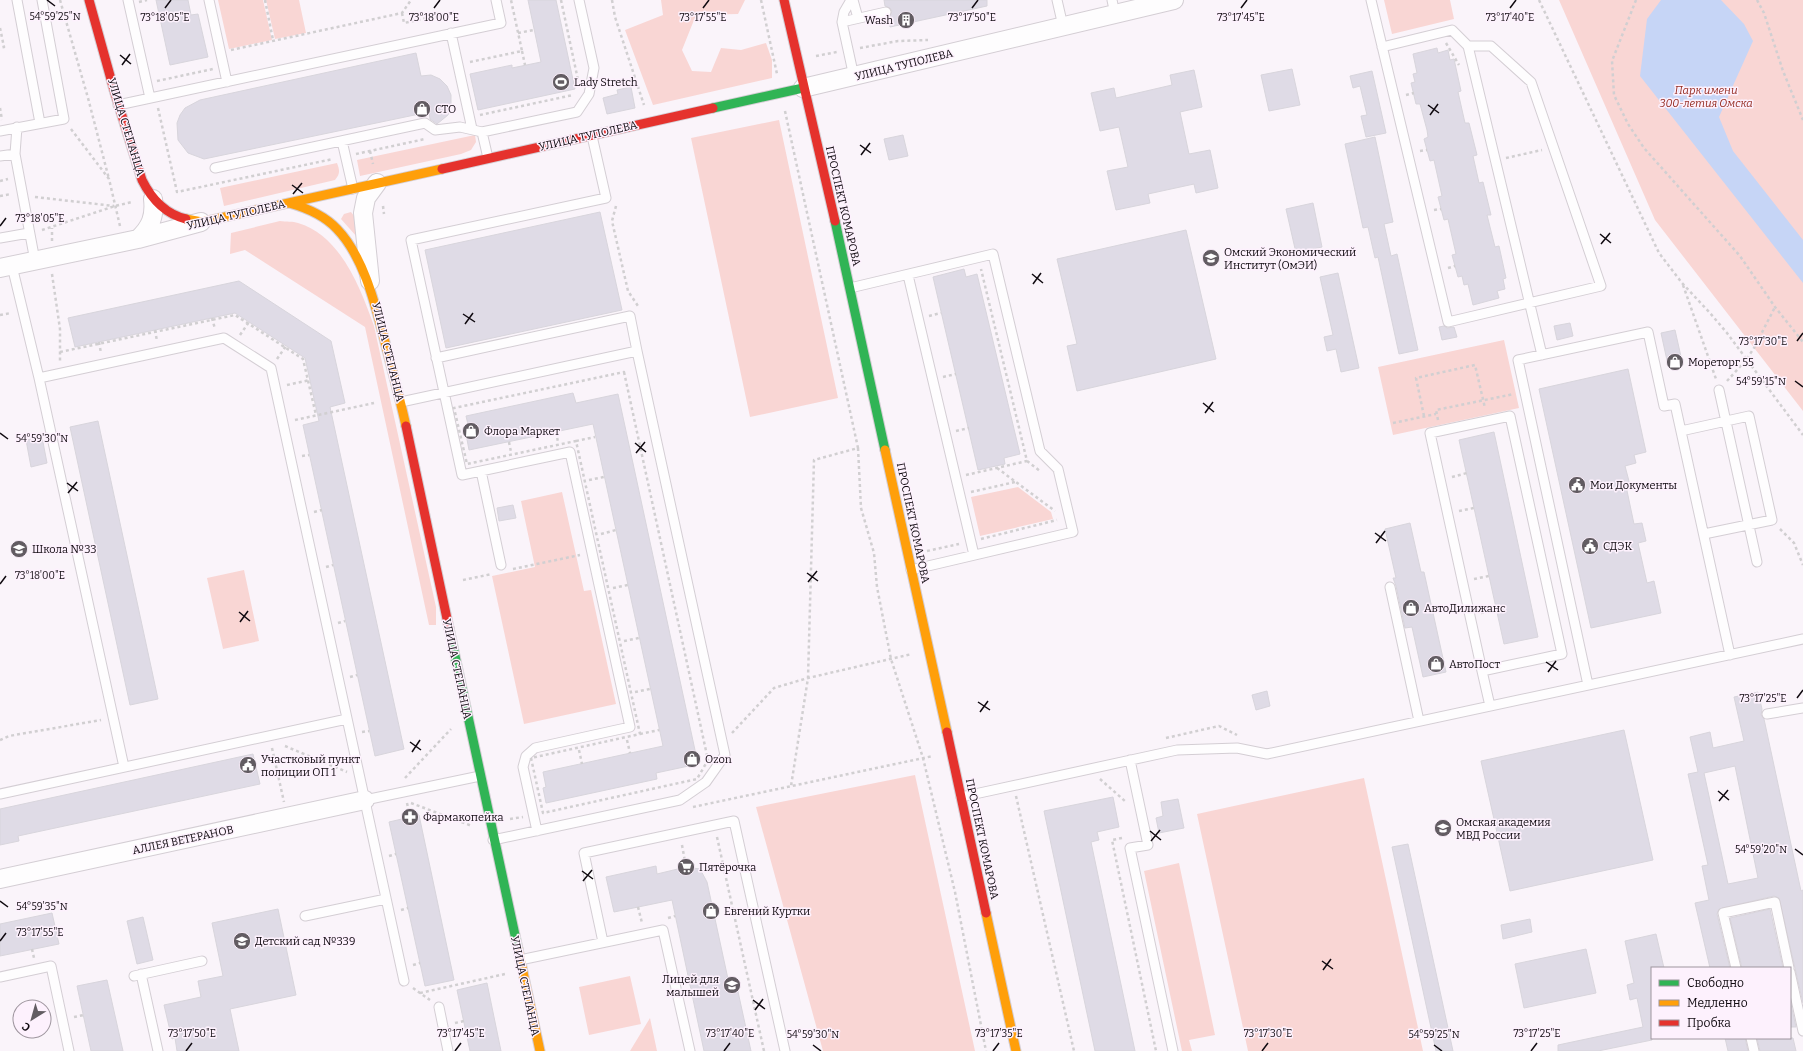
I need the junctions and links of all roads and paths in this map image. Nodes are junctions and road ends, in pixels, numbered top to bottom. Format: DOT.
graph roads {
  1 [pos="17,0"];
  2 [pos="42,0"];
  3 [pos="60,0"];
  4 [pos="89,0"];
  5 [pos="128,0"];
  6 [pos="209,0"];
  7 [pos="265,0"];
  8 [pos="411,0"];
  9 [pos="496,0"];
  10 [pos="511,0"];
  11 [pos="561,0"];
  12 [pos="579,0"];
  13 [pos="612,0"];
  14 [pos="761,0"];
  15 [pos="784,0"];
  16 [pos="852,0"];
  17 [pos="1057,0"];
  18 [pos="1174,0"];
  19 [pos="1371,0"];
  20 [pos="1539,0"];
  21 [pos="1636,0"];
  22 [pos="1757,0"];
  23 [pos="1143,4"];
  24 [pos="1113,7"];
  25 [pos="454,12"];
  26 [pos="886,12"];
  27 [pos="402,13"];
  28 [pos="858,18"];
  29 [pos="842,22"];
  30 [pos="1063,26"];
  31 [pos="0,28"];
  32 [pos="534,30"];
  33 [pos="451,33"];
  34 [pos="518,33"];
  35 [pos="932,39"];
  36 [pos="1444,39"];
  37 [pos="274,40"];
  38 [pos="1468,46"];
  39 [pos="1382,47"];
  40 [pos="0,48"];
  41 [pos="848,50"];
  42 [pos="227,51"];
  43 [pos="522,51"];
  44 [pos="815,56"];
  45 [pos="212,61"];
  46 [pos="458,65"];
  47 [pos="525,65"];
  48 [pos="1460,71"];
  49 [pos="854,77"];
  50 [pos="227,82"];
  51 [pos="146,83"];
  52 [pos="580,86"];
  53 [pos="803,88"];
  54 [pos="781,93"];
  55 [pos="1414,93"];
  56 [pos="574,95"];
  57 [pos="1406,95"];
  58 [pos="153,98"];
  59 [pos="118,105"];
  60 [pos="0,108"];
  61 [pos="470,118"];
  62 [pos="64,119"];
  63 [pos="1803,120"];
  64 [pos="0,122"];
  65 [pos="40,123"];
  66 [pos="650,123"];
  67 [pos="17,128"];
  68 [pos="472,129"];
  69 [pos="0,131"];
  70 [pos="482,132"];
  71 [pos="592,136"];
  72 [pos="428,138"];
  73 [pos="342,141"];
  74 [pos="1554,147"];
  75 [pos="1427,150"];
  76 [pos="1419,152"];
  77 [pos="15,154"];
  78 [pos="0,156"];
  79 [pos="346,156"];
  80 [pos="488,159"];
  81 [pos="1496,161"];
  82 [pos="215,168"];
  83 [pos="8,179"];
  84 [pos="108,179"];
  85 [pos="0,181"];
  86 [pos="377,183"];
  87 [pos="353,189"];
  88 [pos="11,194"];
  89 [pos="0,196"];
  90 [pos="22,196"];
  91 [pos="145,200"];
  92 [pos="289,203"];
  93 [pos="616,205"];
  94 [pos="115,206"];
  95 [pos="1441,209"];
  96 [pos="1433,210"];
  97 [pos="202,222"];
  98 [pos="30,233"];
  99 [pos="0,238"];
  100 [pos="131,241"];
  101 [pos="978,258"];
  102 [pos="43,259"];
  103 [pos="1455,266"];
  104 [pos="6,267"];
  105 [pos="1447,268"];
  106 [pos="908,275"];
  107 [pos="1682,283"];
  108 [pos="371,288"];
  109 [pos="850,288"];
  110 [pos="1530,303"];
  111 [pos="1775,307"];
  112 [pos="639,310"];
  113 [pos="941,313"];
  114 [pos="934,315"];
  115 [pos="1803,342"];
  116 [pos="637,351"];
  117 [pos="60,352"];
  118 [pos="1542,355"];
  119 [pos="436,358"];
  120 [pos="1746,360"];
  121 [pos="59,373"];
  122 [pos="956,374"];
  123 [pos="948,376"];
  124 [pos="39,378"];
  125 [pos="309,380"];
  126 [pos="275,387"];
  127 [pos="1719,390"];
  128 [pos="1524,391"];
  129 [pos="444,393"];
  130 [pos="1483,400"];
  131 [pos="401,402"];
  132 [pos="374,403"];
  133 [pos="316,415"];
  134 [pos="1424,416"];
  135 [pos="1726,421"];
  136 [pos="283,422"];
  137 [pos="1393,423"];
  138 [pos="969,428"];
  139 [pos="961,430"];
  140 [pos="1681,431"];
  141 [pos="556,432"];
  142 [pos="1803,435"];
  143 [pos="595,437"];
  144 [pos="557,438"];
  145 [pos="576,441"];
  146 [pos="509,442"];
  147 [pos="510,448"];
  148 [pos="858,448"];
  149 [pos="1027,461"];
  150 [pos="997,468"];
  151 [pos="481,471"];
  152 [pos="1042,472"];
  153 [pos="1467,474"];
  154 [pos="964,476"];
  155 [pos="604,477"];
  156 [pos="1450,477"];
  157 [pos="594,479"];
  158 [pos="1015,482"];
  159 [pos="968,493"];
  160 [pos="1053,504"];
  161 [pos="1474,508"];
  162 [pos="1458,511"];
  163 [pos="1055,512"];
  164 [pos="1772,520"];
  165 [pos="1749,525"];
  166 [pos="616,530"];
  167 [pos="606,532"];
  168 [pos="1704,534"];
  169 [pos="971,541"];
  170 [pos="592,552"];
  171 [pos="922,552"];
  172 [pos="974,555"];
  173 [pos="1757,562"];
  174 [pos="1803,565"];
  175 [pos="502,569"];
  176 [pos="911,570"];
  177 [pos="1489,576"];
  178 [pos="1472,579"];
  179 [pos="463,580"];
  180 [pos="628,585"];
  181 [pos="618,587"];
  182 [pos="1390,587"];
  183 [pos="1496,610"];
  184 [pos="1480,613"];
  185 [pos="639,638"];
  186 [pos="1803,639"];
  187 [pos="629,640"];
  188 [pos="929,650"];
  189 [pos="1730,655"];
  190 [pos="891,659"];
  191 [pos="1482,671"];
  192 [pos="808,678"];
  193 [pos="1588,685"];
  194 [pos="650,689"];
  195 [pos="640,691"];
  196 [pos="1490,706"];
  197 [pos="1803,708"];
  198 [pos="1767,714"];
  199 [pos="113,718"];
  200 [pos="347,719"];
  201 [pos="1419,722"];
  202 [pos="451,729"];
  203 [pos="659,730"];
  204 [pos="640,734"];
  205 [pos="270,738"];
  206 [pos="0,740"];
  207 [pos="722,743"];
  208 [pos="628,745"];
  209 [pos="951,752"];
  210 [pos="630,753"];
  211 [pos="580,756"];
  212 [pos="531,758"];
  213 [pos="923,758"];
  214 [pos="708,760"];
  215 [pos="1130,760"];
  216 [pos="582,764"];
  217 [pos="124,767"];
  218 [pos="1104,775"];
  219 [pos="480,776"];
  220 [pos="360,778"];
  221 [pos="697,780"];
  222 [pos="791,786"];
  223 [pos="0,794"];
  224 [pos="389,795"];
  225 [pos="1010,795"];
  226 [pos="961,797"];
  227 [pos="365,800"];
  228 [pos="407,802"];
  229 [pos="1126,803"];
  230 [pos="687,808"];
  231 [pos="287,817"];
  232 [pos="410,817"];
  233 [pos="475,827"];
  234 [pos="537,831"];
  235 [pos="1125,837"];
  236 [pos="712,838"];
  237 [pos="494,840"];
  238 [pos="688,843"];
  239 [pos="686,867"];
  240 [pos="0,879"];
  241 [pos="386,899"];
  242 [pos="638,907"];
  243 [pos="305,916"];
  244 [pos="675,916"];
  245 [pos="669,918"];
  246 [pos="642,924"];
  247 [pos="604,942"];
  248 [pos="520,960"];
  249 [pos="202,961"];
  250 [pos="1736,967"];
  251 [pos="1789,967"];
  252 [pos="507,974"];
  253 [pos="0,977"];
  254 [pos="1791,977"];
  255 [pos="404,980"];
  256 [pos="420,993"];
  257 [pos="439,1007"];
  258 [pos="1803,1031"];
  259 [pos="1751,1039"];
  260 [pos="69,1051"];
  261 [pos="158,1051"];
  262 [pos="448,1051"];
  263 [pos="540,1051"];
  264 [pos="690,1051"];
  265 [pos="764,1051"];
  266 [pos="784,1051"];
  267 [pos="986,1051"];
  268 [pos="1016,1051"];
  269 [pos="1074,1051"];
  270 [pos="1156,1051"];
  271 [pos="1173,1051"];
  272 [pos="1754,1051"];
  1 -- 65 [label="lane"];
  2 -- 62 [label="lane"];
  3 -- 84 [label="path"];
  4 -- 59 [label="street, УЛИЦА СТЕПАНЦА"];
  5 -- 51 [label="lane"];
  6 -- 50 [label="lane"];
  7 -- 37 [label="path"];
  8 -- 27 [label="path"];
  9 -- 33 [label="lane"];
  10 -- 34 [label="path"];
  11 -- 52 [label="path"];
  12 -- 70 [label="lane"];
  13 -- 66 [label="path"];
  14 -- 54 [label="path"];
  15 -- 53 [label="street, ПРОСПЕКТ КОМАРОВА"];
  16 -- 28 [label="lane"];
  16 -- 29 [label="lane"];
  17 -- 30 [label="lane"];
  18 -- 23 [label="street, УЛИЦА ТУПОЛЕВА"];
  19 -- 39 [label="lane"];
  20 -- 107 [label="path"];
  21 -- 111 [label="path"];
  22 -- 63 [label="path"];
  23 -- 24 [label="street, УЛИЦА ТУПОЛЕВА"];
  24 -- 30 [label="street, УЛИЦА ТУПОЛЕВА"];
  25 -- 27 [label="path"];
  26 -- 28 [label="lane"];
  27 -- 37 [label="path"];
  28 -- 29 [label="lane"];
  29 -- 41 [label="lane"];
  30 -- 49 [label="street, УЛИЦА ТУПОЛЕВА"];
  31 -- 40 [label="path"];
  32 -- 34 [label="path"];
  33 -- 46 [label="lane"];
  33 -- 50 [label="lane"];
  34 -- 43 [label="path"];
  35 -- 41 [label="path"];
  36 -- 48 [label="path"];
  37 -- 42 [label="path"];
  38 -- 39 [label="lane"];
  38 -- 74 [label="lane"];
  38 -- 81 [label="lane"];
  39 -- 110 [label="lane"];
  41 -- 44 [label="path"];
  41 -- 49 [label="lane"];
  43 -- 46 [label="path"];
  43 -- 47 [label="path"];
  45 -- 51 [label="path"];
  46 -- 61 [label="lane"];
  49 -- 53 [label="street, УЛИЦА ТУПОЛЕВА"];
  50 -- 58 [label="lane"];
  51 -- 58 [label="lane"];
  53 -- 54 [label="street, УЛИЦА ТУПОЛЕВА"];
  53 -- 109 [label="street, ПРОСПЕКТ КОМАРОВА"];
  54 -- 66 [label="street, УЛИЦА ТУПОЛЕВА"];
  54 -- 148 [label="path"];
  55 -- 57 [label="path"];
  56 -- 61 [label="path"];
  58 -- 59 [label="lane"];
  58 -- 79 [label="path"];
  59 -- 91 [label="street, УЛИЦА СТЕПАНЦА"];
  60 -- 64 [label="path"];
  61 -- 68 [label="lane"];
  62 -- 65 [label="lane"];
  62 -- 84 [label="path"];
  65 -- 67 [label="lane"];
  66 -- 71 [label="street, УЛИЦА ТУПОЛЕВА"];
  67 -- 69 [label="lane"];
  67 -- 77 [label="lane"];
  68 -- 70 [label="lane"];
  68 -- 73 [label="lane"];
  70 -- 80 [label="lane"];
  71 -- 80 [label="street, УЛИЦА ТУПОЛЕВА"];
  71 -- 119 [label="lane"];
  72 -- 79 [label="path"];
  73 -- 79 [label="lane"];
  73 -- 82 [label="lane"];
  74 -- 81 [label="path"];
  74 -- 110 [label="lane"];
  75 -- 76 [label="path"];
  77 -- 78 [label="lane"];
  77 -- 90 [label="lane"];
  79 -- 87 [label="lane"];
  80 -- 86 [label="street, УЛИЦА ТУПОЛЕВА"];
  81 -- 110 [label="lane"];
  83 -- 85 [label="path"];
  84 -- 94 [label="path"];
  86 -- 87 [label="street, УЛИЦА ТУПОЛЕВА"];
  86 -- 108 [label="street, УЛИЦА СТЕПАНЦА"];
  87 -- 92 [label="street, УЛИЦА ТУПОЛЕВА"];
  88 -- 89 [label="path"];
  90 -- 94 [label="path"];
  90 -- 98 [label="lane"];
  91 -- 94 [label="path"];
  91 -- 97 [label="street, УЛИЦА СТЕПАНЦА"];
  91 -- 100 [label="street"];
  92 -- 97 [label="street, УЛИЦА ТУПОЛЕВА"];
  92 -- 108 [label="street, УЛИЦА СТЕПАНЦА"];
  93 -- 112 [label="path"];
  94 -- 98 [label="path"];
  94 -- 100 [label="path"];
  95 -- 96 [label="path"];
  97 -- 100 [label="street, УЛИЦА ТУПОЛЕВА"];
  98 -- 99 [label="lane"];
  98 -- 102 [label="lane"];
  100 -- 102 [label="street, УЛИЦА ТУПОЛЕВА"];
  101 -- 106 [label="lane"];
  101 -- 149 [label="path"];
  101 -- 172 [label="lane"];
  102 -- 104 [label="street, УЛИЦА ТУПОЛЕВА"];
  102 -- 117 [label="path"];
  103 -- 105 [label="path"];
  104 -- 124 [label="lane"];
  106 -- 109 [label="lane"];
  106 -- 169 [label="lane"];
  107 -- 120 [label="path"];
  107 -- 127 [label="path"];
  108 -- 131 [label="street, УЛИЦА СТЕПАНЦА"];
  109 -- 176 [label="street, ПРОСПЕКТ КОМАРОВА"];
  110 -- 118 [label="lane"];
  111 -- 115 [label="path"];
  111 -- 120 [label="path"];
  113 -- 114 [label="path"];
  116 -- 119 [label="lane"];
  116 -- 129 [label="lane"];
  116 -- 207 [label="lane"];
  117 -- 121 [label="path"];
  117 -- 125 [label="path"];
  118 -- 128 [label="lane"];
  118 -- 140 [label="lane"];
  119 -- 129 [label="lane"];
  120 -- 127 [label="path"];
  120 -- 142 [label="path"];
  121 -- 124 [label="lane"];
  121 -- 126 [label="lane"];
  122 -- 123 [label="path"];
  124 -- 199 [label="lane"];
  125 -- 126 [label="path"];
  125 -- 133 [label="path"];
  126 -- 136 [label="lane"];
  127 -- 135 [label="lane"];
  128 -- 130 [label="path"];
  128 -- 193 [label="lane"];
  129 -- 131 [label="lane"];
  129 -- 151 [label="lane"];
  130 -- 134 [label="path"];
  130 -- 134 [label="path"];
  131 -- 219 [label="street, УЛИЦА СТЕПАНЦА"];
  132 -- 133 [label="path"];
  133 -- 136 [label="path"];
  134 -- 137 [label="path"];
  135 -- 140 [label="lane"];
  135 -- 164 [label="lane"];
  135 -- 165 [label="lane"];
  136 -- 200 [label="lane"];
  138 -- 139 [label="path"];
  140 -- 168 [label="lane"];
  141 -- 144 [label="path"];
  143 -- 145 [label="path"];
  146 -- 147 [label="path"];
  148 -- 190 [label="path"];
  148 -- 192 [label="path"];
  149 -- 150 [label="path"];
  149 -- 152 [label="path"];
  150 -- 154 [label="path"];
  150 -- 158 [label="path"];
  151 -- 170 [label="lane"];
  151 -- 175 [label="lane"];
  153 -- 156 [label="path"];
  155 -- 157 [label="path"];
  158 -- 159 [label="path"];
  158 -- 163 [label="path"];
  160 -- 163 [label="path"];
  161 -- 162 [label="path"];
  163 -- 169 [label="path"];
  164 -- 165 [label="lane"];
  164 -- 174 [label="path"];
  165 -- 168 [label="lane"];
  165 -- 173 [label="lane"];
  166 -- 167 [label="path"];
  168 -- 189 [label="lane"];
  169 -- 171 [label="path"];
  169 -- 172 [label="lane"];
  170 -- 175 [label="path"];
  170 -- 234 [label="lane"];
  172 -- 176 [label="lane"];
  175 -- 179 [label="path"];
  176 -- 188 [label="street, ПРОСПЕКТ КОМАРОВА"];
  177 -- 178 [label="path"];
  180 -- 181 [label="path"];
  182 -- 201 [label="lane"];
  183 -- 184 [label="path"];
  185 -- 187 [label="path"];
  186 -- 189 [label="lane"];
  188 -- 190 [label="path"];
  188 -- 209 [label="street, ПРОСПЕКТ КОМАРОВА"];
  189 -- 193 [label="lane"];
  190 -- 192 [label="path"];
  190 -- 213 [label="path"];
  191 -- 191 [label="lane"];
  191 -- 196 [label="lane"];
  192 -- 207 [label="path"];
  192 -- 222 [label="path"];
  193 -- 196 [label="lane"];
  194 -- 195 [label="path"];
  196 -- 201 [label="lane"];
  197 -- 198 [label="lane"];
  199 -- 206 [label="path"];
  199 -- 217 [label="lane"];
  200 -- 205 [label="lane"];
  200 -- 220 [label="lane"];
  201 -- 215 [label="lane"];
  202 -- 224 [label="path"];
  203 -- 204 [label="path"];
  205 -- 217 [label="lane"];
  205 -- 220 [label="path"];
  205 -- 231 [label="path"];
  207 -- 214 [label="path"];
  207 -- 234 [label="lane"];
  208 -- 210 [label="path"];
  209 -- 213 [label="path"];
  209 -- 226 [label="street, ПРОСПЕКТ КОМАРОВА"];
  211 -- 216 [label="path"];
  212 -- 221 [label="path"];
  213 -- 222 [label="path"];
  213 -- 267 [label="path"];
  215 -- 226 [label="lane"];
  215 -- 271 [label="lane"];
  217 -- 223 [label="lane"];
  218 -- 229 [label="path"];
  219 -- 224 [label="lane"];
  219 -- 237 [label="street, УЛИЦА СТЕПАНЦА"];
  220 -- 227 [label="lane"];
  222 -- 230 [label="path"];
  224 -- 227 [label="lane"];
  224 -- 228 [label="path"];
  225 -- 269 [label="path"];
  226 -- 268 [label="street, ПРОСПЕКТ КОМАРОВА"];
  227 -- 231 [label="street, АЛЛЕЯ ВЕТЕРАНОВ"];
  227 -- 241 [label="lane"];
  228 -- 232 [label="path"];
  228 -- 233 [label="path"];
  231 -- 240 [label="street, АЛЛЕЯ ВЕТЕРАНОВ"];
  234 -- 237 [label="lane"];
  235 -- 270 [label="path"];
  236 -- 265 [label="path"];
  237 -- 248 [label="street, УЛИЦА СТЕПАНЦА"];
  238 -- 239 [label="path"];
  241 -- 243 [label="lane"];
  241 -- 255 [label="lane"];
  242 -- 246 [label="path"];
  244 -- 245 [label="path"];
  247 -- 248 [label="lane"];
  247 -- 264 [label="lane"];
  247 -- 266 [label="lane"];
  248 -- 263 [label="street, УЛИЦА СТЕПАНЦА"];
  249 -- 261 [label="lane"];
  250 -- 251 [label="lane"];
  252 -- 256 [label="path"];
  253 -- 260 [label="lane"];
  254 -- 258 [label="lane"];
  255 -- 256 [label="path"];
  256 -- 257 [label="path"];
  257 -- 262 [label="lane"];
  259 -- 272 [label="lane"];
}
